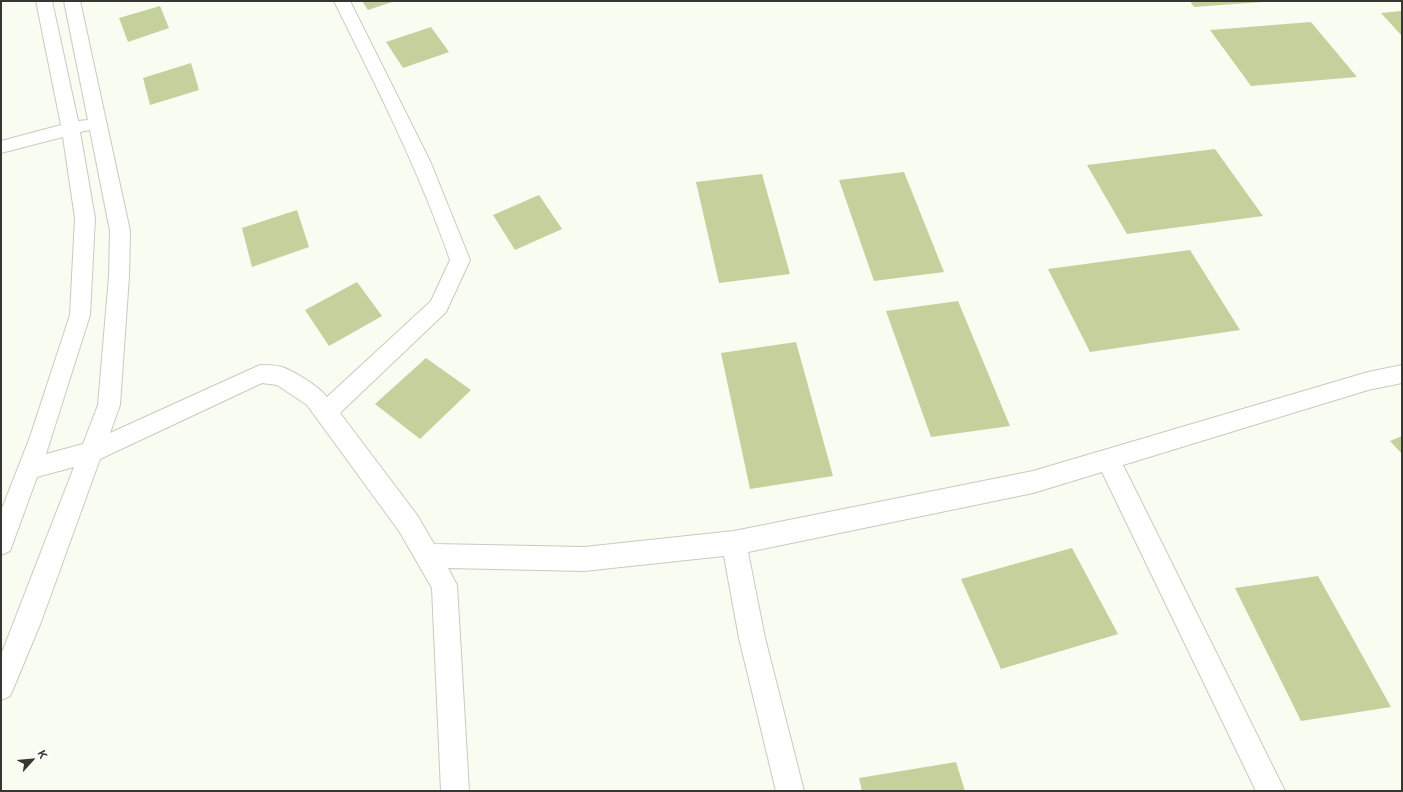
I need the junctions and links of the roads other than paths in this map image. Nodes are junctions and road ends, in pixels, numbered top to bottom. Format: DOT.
graph roads {
  1 [pos="44,1"];
  2 [pos="72,1"];
  3 [pos="342,1"];
  4 [pos="97,121"];
  5 [pos="71,130"];
  6 [pos="1,146"];
  7 [pos="1402,374"];
  8 [pos="326,412"];
  9 [pos="91,452"];
  10 [pos="1108,460"];
  11 [pos="29,469"];
  12 [pos="1,543"];
  13 [pos="734,543"];
  14 [pos="427,556"];
  15 [pos="1,687"];
  16 [pos="455,791"];
  17 [pos="790,791"];
  18 [pos="1271,791"];
  1 -- 5 [label="street"];
  2 -- 4 [label="street"];
  3 -- 8 [label="street"];
  4 -- 5 [label="street"];
  4 -- 9 [label="street"];
  5 -- 6 [label="street"];
  5 -- 11 [label="street"];
  7 -- 10 [label="street"];
  8 -- 9 [label="street"];
  8 -- 14 [label="street"];
  9 -- 11 [label="street"];
  9 -- 15 [label="street"];
  10 -- 13 [label="street"];
  10 -- 18 [label="street"];
  11 -- 12 [label="street"];
  13 -- 14 [label="street"];
  13 -- 17 [label="street"];
  14 -- 16 [label="street"];
}
